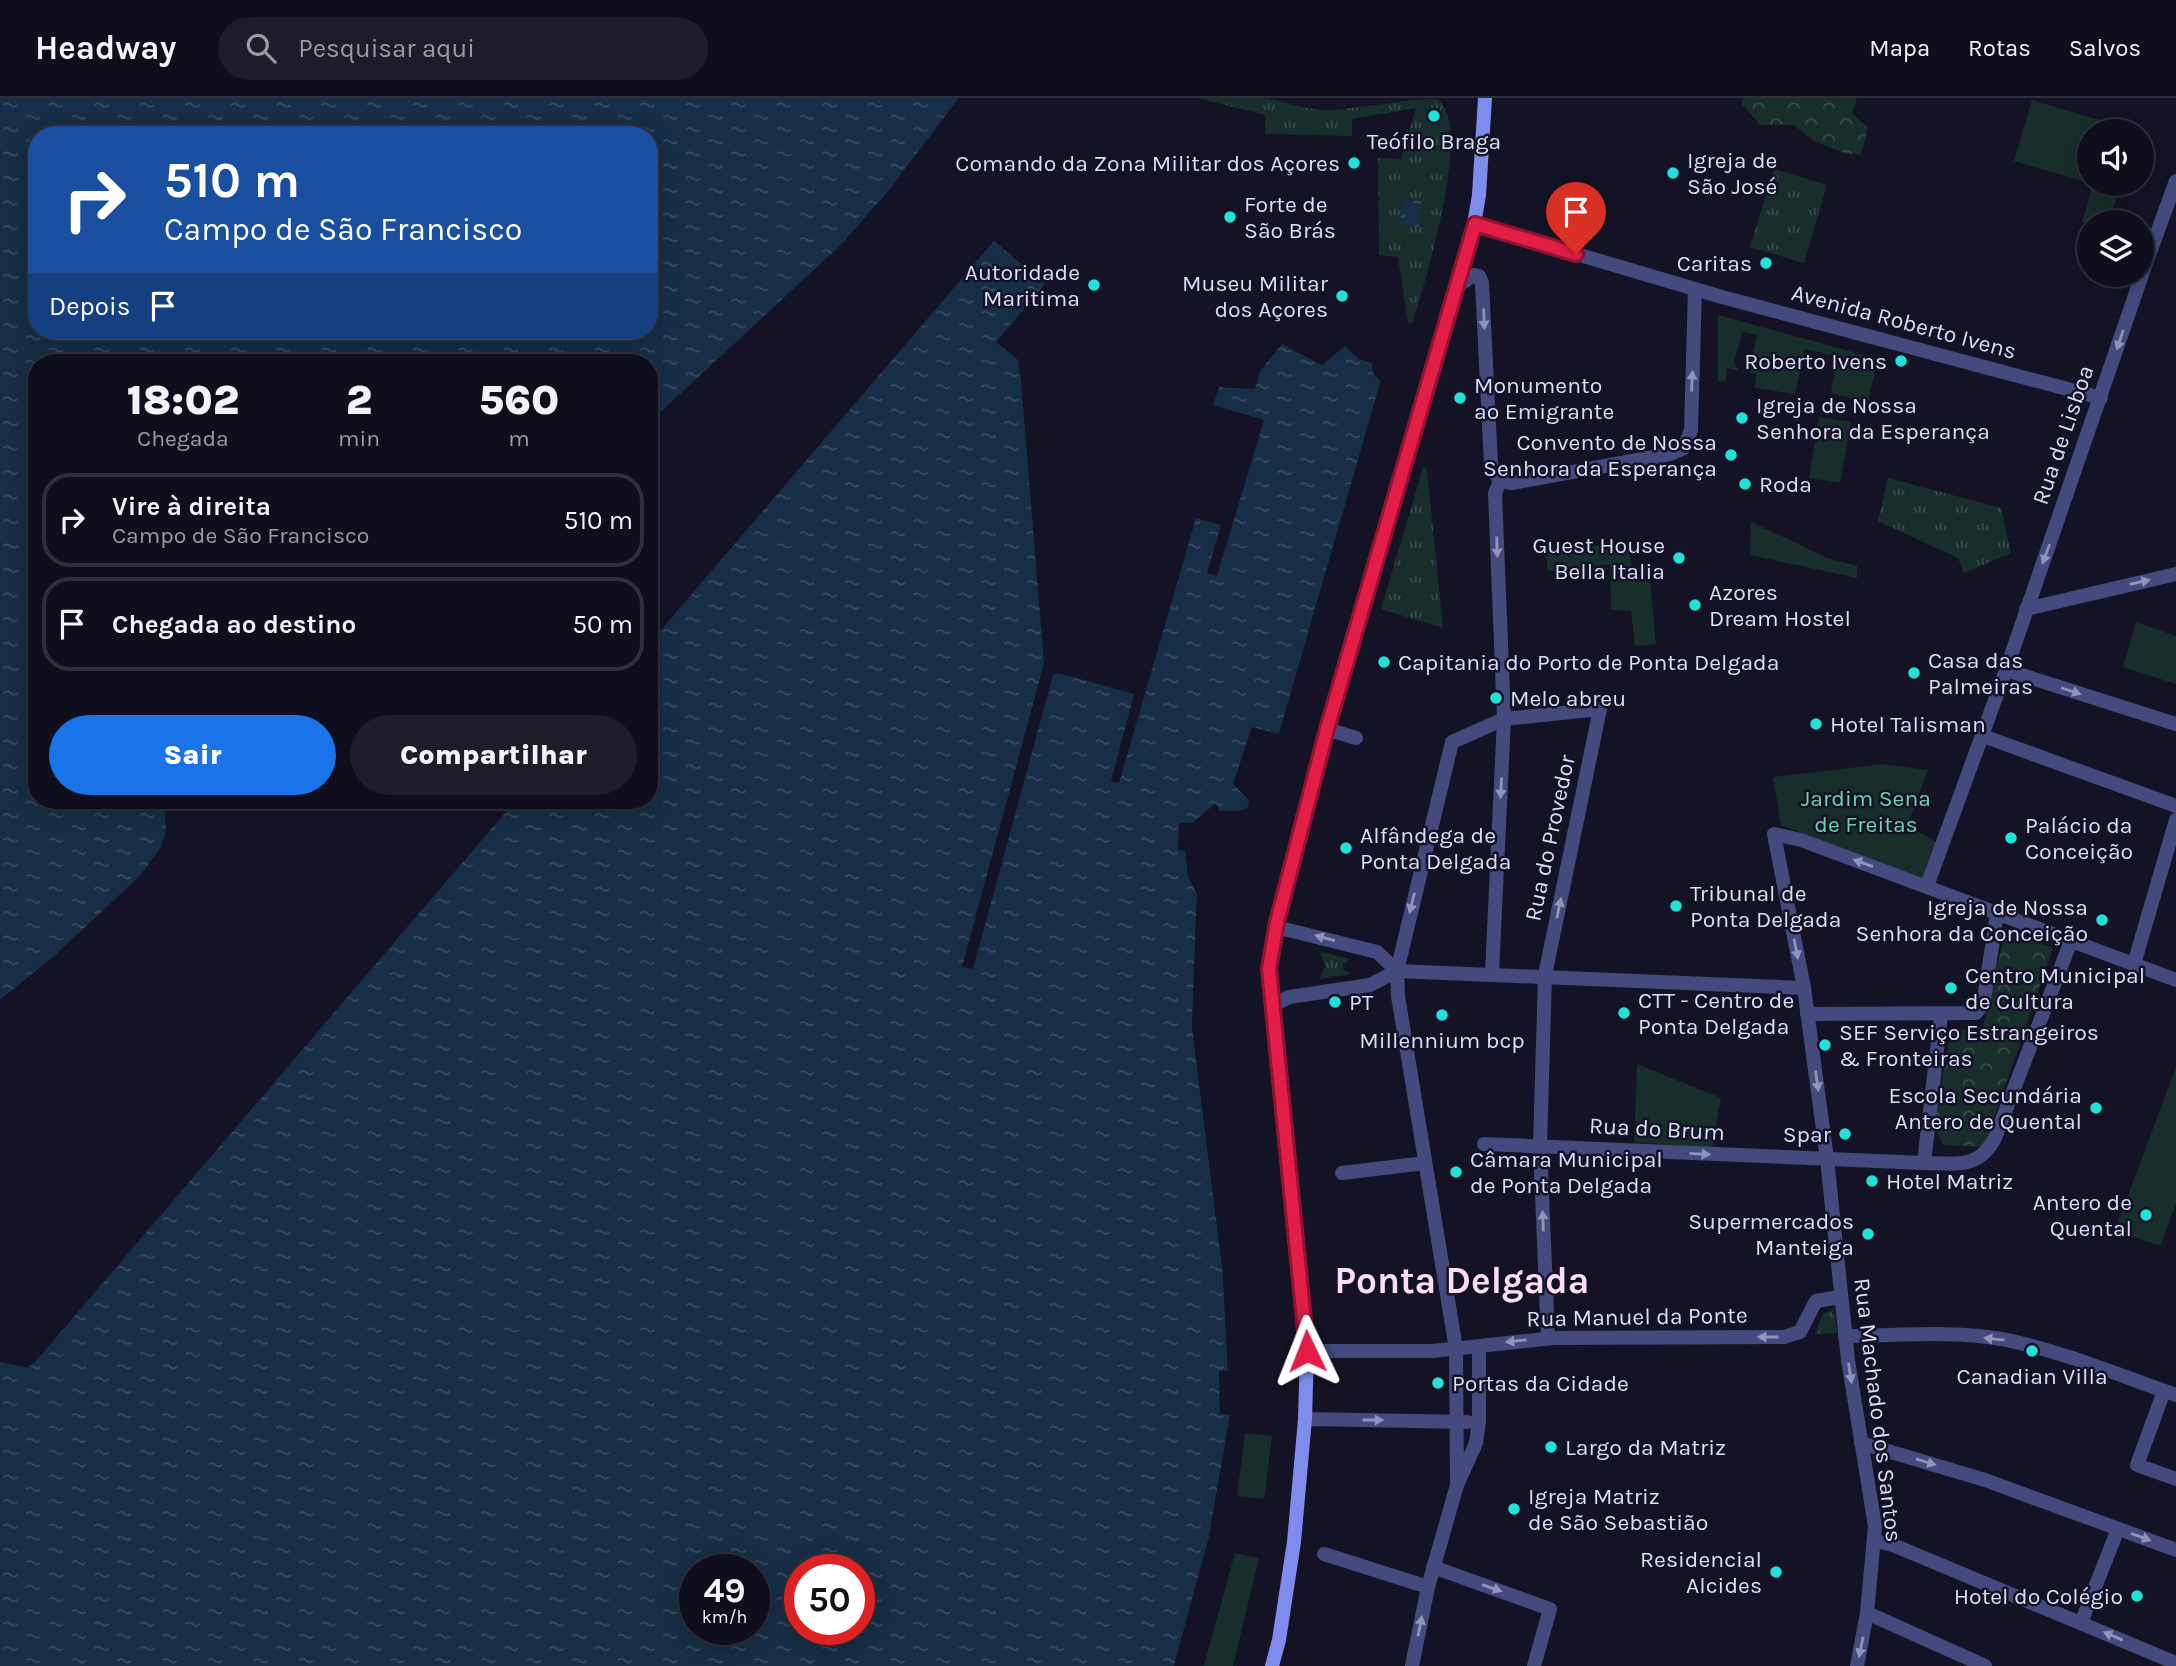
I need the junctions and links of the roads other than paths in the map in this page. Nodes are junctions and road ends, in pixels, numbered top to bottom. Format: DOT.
graph roads {
  1 [pos="1485,98"];
  2 [pos="2176,181"];
  3 [pos="1475,224"];
  4 [pos="2154,241"];
  5 [pos="1460,285"];
  6 [pos="2138,287"];
  7 [pos="1695,289"];
  8 [pos="2101,398"];
  9 [pos="1500,481"];
  10 [pos="2173,576"];
  11 [pos="2026,609"];
  12 [pos="2006,670"];
  13 [pos="1504,719"];
  14 [pos="2176,724"];
  15 [pos="1327,729"];
  16 [pos="1983,736"];
  17 [pos="1356,738"];
  18 [pos="2176,806"];
  19 [pos="2176,820"];
  20 [pos="1927,886"];
  21 [pos="1997,914"];
  22 [pos="1276,927"];
  23 [pos="2071,941"];
  24 [pos="2134,964"];
  25 [pos="1397,971"];
  26 [pos="1492,973"];
  27 [pos="1545,975"];
  28 [pos="2176,980"];
  29 [pos="1804,988"];
  30 [pos="1272,1006"];
  31 [pos="1807,1014"];
  32 [pos="1941,1015"];
  33 [pos="1485,1144"];
  34 [pos="1540,1146"];
  35 [pos="1828,1159"];
  36 [pos="1425,1163"];
  37 [pos="1924,1163"];
  38 [pos="1342,1173"];
  39 [pos="1840,1297"];
  40 [pos="1845,1336"];
  41 [pos="1548,1338"];
  42 [pos="1479,1346"];
  43 [pos="1456,1349"];
  44 [pos="1307,1351"];
  45 [pos="2170,1393"];
  46 [pos="1305,1419"];
  47 [pos="1459,1422"];
  48 [pos="1479,1422"];
  49 [pos="1861,1443"];
  50 [pos="2176,1479"];
  51 [pos="1457,1485"];
  52 [pos="2118,1529"];
  53 [pos="1875,1541"];
  54 [pos="2176,1550"];
  55 [pos="1324,1554"];
  56 [pos="1433,1567"];
  57 [pos="1428,1587"];
  58 [pos="1867,1613"];
  59 [pos="2081,1623"];
  60 [pos="2176,1663"];
  61 [pos="1272,1666"];
  62 [pos="1412,1666"];
  63 [pos="1534,1666"];
  64 [pos="1857,1666"];
  65 [pos="1985,1666"];
  1 -- 3 [label="main road"];
  2 -- 4 [label="street, Rua de Lisboa"];
  3 -- 5 [label="main road"];
  3 -- 7 [label="street, Avenida Roberto Ivens"];
  5 -- 9 [label="street, one-way"];
  5 -- 15 [label="main road"];
  6 -- 8 [label="street, Rua de Lisboa, one-way"];
  7 -- 8 [label="street, Avenida Roberto Ivens"];
  9 -- 7 [label="street, one-way"];
  8 -- 11 [label="street, Rua de Lisboa, one-way"];
  9 -- 13 [label="street, one-way"];
  11 -- 10 [label="street, one-way"];
  11 -- 12 [label="street, Rua de Lisboa"];
  12 -- 14 [label="street, one-way"];
  12 -- 16 [label="street, Rua de Lisboa"];
  13 -- 25 [label="street, one-way"];
  13 -- 26 [label="street, one-way"];
  27 -- 13 [label="street, Rua do Provedor, one-way"];
  15 -- 17 [label="street"];
  15 -- 22 [label="main road"];
  16 -- 18 [label="street"];
  16 -- 20 [label="street, Rua de Lisboa"];
  19 -- 24 [label="street"];
  20 -- 21 [label="street"];
  20 -- 29 [label="street, Rua Machado dos Santos, one-way"];
  21 -- 23 [label="street"];
  21 -- 32 [label="street"];
  25 -- 22 [label="street, one-way"];
  22 -- 30 [label="main road"];
  23 -- 24 [label="street"];
  23 -- 37 [label="street, Rua do Brum"];
  24 -- 28 [label="street"];
  25 -- 26 [label="street"];
  25 -- 30 [label="street"];
  25 -- 36 [label="street"];
  26 -- 27 [label="street"];
  27 -- 29 [label="street"];
  27 -- 34 [label="street, Rua do Provedor"];
  29 -- 31 [label="street, Rua Machado dos Santos"];
  30 -- 44 [label="main road"];
  31 -- 32 [label="street"];
  31 -- 35 [label="street, Rua Machado dos Santos, one-way"];
  32 -- 37 [label="street"];
  33 -- 34 [label="street, Rua do Brum"];
  34 -- 35 [label="street, Rua do Brum, one-way"];
  41 -- 34 [label="street, Rua do Provedor, one-way"];
  35 -- 37 [label="street, Rua do Brum"];
  35 -- 39 [label="street, Rua Machado dos Santos"];
  36 -- 38 [label="street"];
  36 -- 43 [label="street"];
  39 -- 40 [label="street, Rua Machado dos Santos"];
  39 -- 41 [label="street, Rua Manuel da Ponte, one-way"];
  45 -- 40 [label="street, one-way"];
  40 -- 49 [label="street, Rua Machado dos Santos, one-way"];
  41 -- 42 [label="street, Rua Manuel da Ponte, one-way"];
  42 -- 43 [label="street, Rua Manuel da Ponte"];
  42 -- 48 [label="street"];
  43 -- 44 [label="street, Rua Manuel da Ponte"];
  43 -- 47 [label="street"];
  44 -- 46 [label="main road"];
  45 -- 50 [label="street"];
  46 -- 47 [label="street, one-way"];
  46 -- 61 [label="main road"];
  47 -- 48 [label="street"];
  47 -- 51 [label="street"];
  48 -- 51 [label="street"];
  49 -- 52 [label="street, one-way"];
  49 -- 53 [label="street, Rua Machado dos Santos"];
  51 -- 56 [label="street"];
  52 -- 54 [label="street, one-way"];
  52 -- 59 [label="street"];
  53 -- 58 [label="street, Rua Machado dos Santos"];
  53 -- 59 [label="street"];
  55 -- 57 [label="street"];
  56 -- 57 [label="street"];
  56 -- 63 [label="street, one-way"];
  62 -- 57 [label="street, one-way"];
  58 -- 64 [label="street, Rua Machado dos Santos, one-way"];
  58 -- 65 [label="street"];
  60 -- 59 [label="street, one-way"];
}
